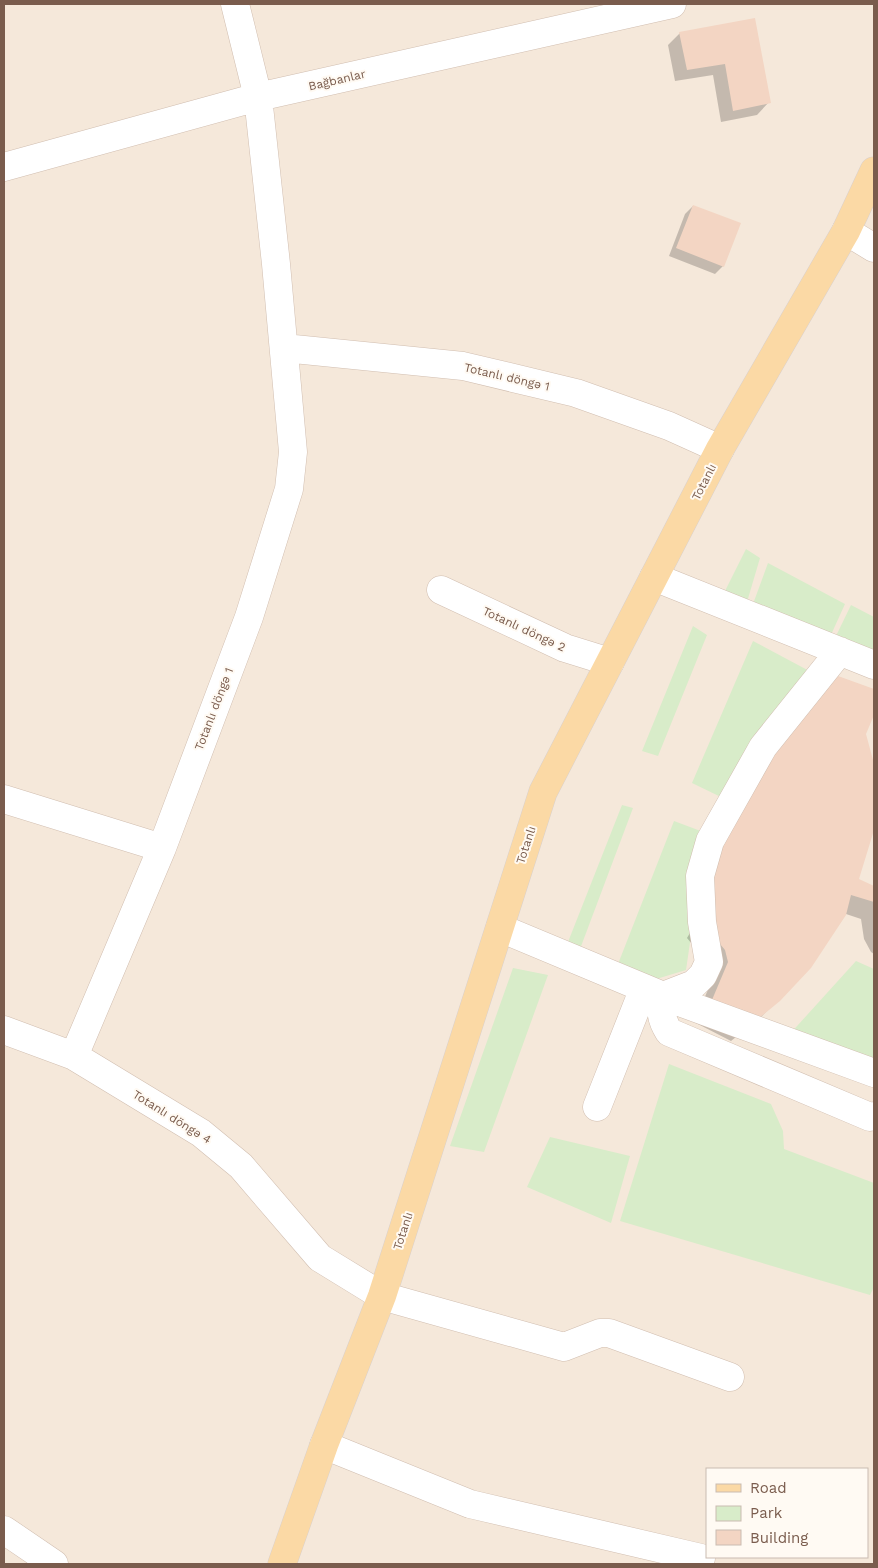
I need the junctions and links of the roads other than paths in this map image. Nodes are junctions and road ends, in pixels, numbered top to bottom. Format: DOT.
graph roads {
  1 [pos="235,4"];
  2 [pos="672,4"];
  3 [pos="258,97"];
  4 [pos="4,167"];
  5 [pos="874,171"];
  6 [pos="846,232"];
  7 [pos="874,248"];
  8 [pos="284,348"];
  9 [pos="720,449"];
  10 [pos="654,577"];
  11 [pos="441,590"];
  12 [pos="840,651"];
  13 [pos="610,662"];
  14 [pos="874,665"];
  15 [pos="4,799"];
  16 [pos="162,848"];
  17 [pos="500,928"];
  18 [pos="653,992"];
  19 [pos="4,1030"];
  20 [pos="74,1056"];
  21 [pos="874,1073"];
  22 [pos="597,1107"];
  23 [pos="874,1116"];
  24 [pos="382,1296"];
  25 [pos="730,1377"];
  26 [pos="324,1445"];
  27 [pos="4,1530"];
  28 [pos="701,1558"];
  29 [pos="54,1564"];
  30 [pos="282,1564"];
  1 -- 3 [label="street, Totanlı döngə 1"];
  2 -- 3 [label="street, Bağbanlar"];
  3 -- 4 [label="street, Bağbanlar"];
  3 -- 8 [label="street, Totanlı döngə 1"];
  5 -- 6 [label="main road, Totanlı"];
  6 -- 7 [label="street"];
  6 -- 9 [label="main road, Totanlı"];
  8 -- 9 [label="street, Totanlı döngə 1"];
  8 -- 16 [label="street, Totanlı döngə 1"];
  9 -- 10 [label="main road, Totanlı"];
  10 -- 12 [label="street"];
  10 -- 13 [label="main road, Totanlı"];
  11 -- 13 [label="street, Totanlı döngə 2"];
  12 -- 14 [label="street"];
  12 -- 18 [label="street"];
  13 -- 17 [label="main road, Totanlı"];
  15 -- 16 [label="street"];
  16 -- 20 [label="street, Totanlı döngə 1"];
  17 -- 18 [label="street"];
  17 -- 24 [label="main road, Totanlı"];
  18 -- 21 [label="street"];
  18 -- 22 [label="street"];
  18 -- 23 [label="street"];
  19 -- 20 [label="street, Totanlı döngə 4"];
  20 -- 24 [label="street, Totanlı döngə 4"];
  24 -- 25 [label="street, Totanlı döngə 4"];
  24 -- 26 [label="main road, Totanlı"];
  26 -- 28 [label="street"];
  26 -- 30 [label="main road, Totanlı"];
  27 -- 29 [label="street"];
}
